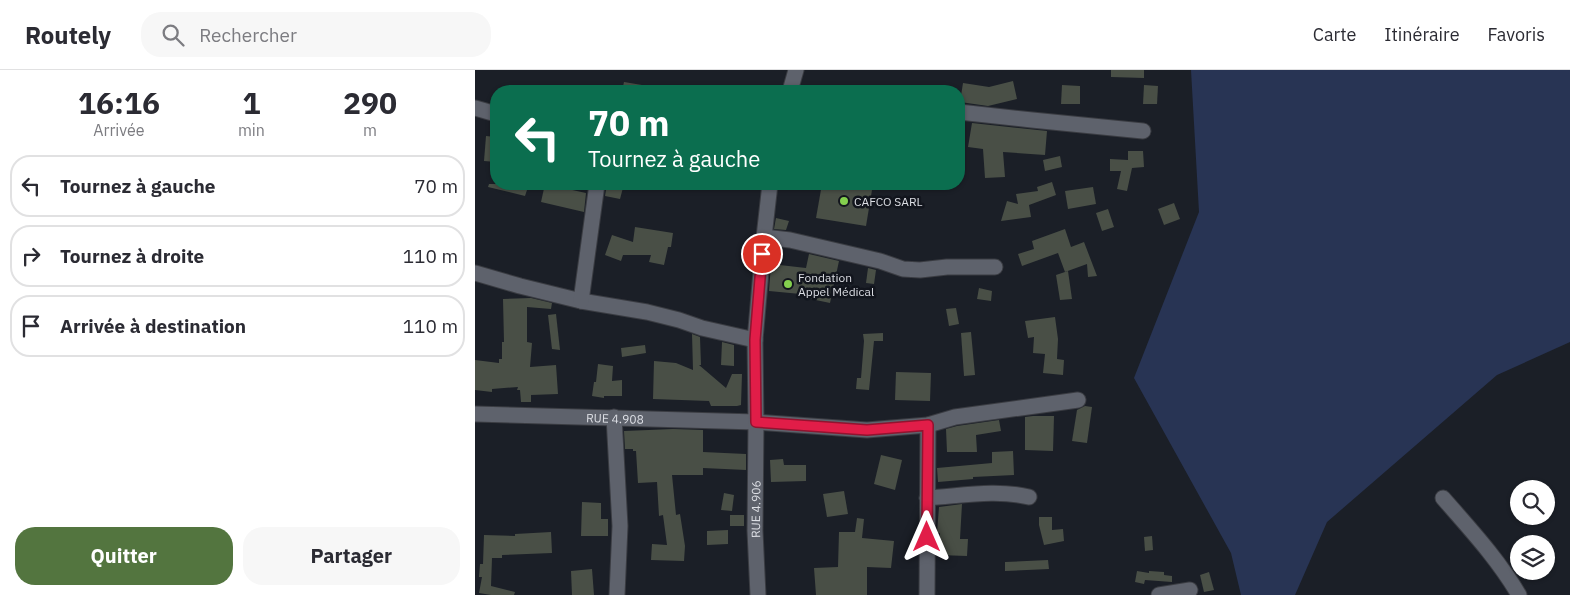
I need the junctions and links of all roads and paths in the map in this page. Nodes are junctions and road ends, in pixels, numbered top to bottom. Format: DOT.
graph roads {
  1 [pos="795,70"];
  2 [pos="791,85"];
  3 [pos="475,108"];
  4 [pos="490,112"];
  5 [pos="965,113"];
  6 [pos="1143,131"];
  7 [pos="596,190"];
  8 [pos="770,190"];
  9 [pos="764,237"];
  10 [pos="995,267"];
  11 [pos="475,273"];
  12 [pos="581,301"];
  13 [pos="755,340"];
  14 [pos="1078,400"];
  15 [pos="475,414"];
  16 [pos="614,418"];
  17 [pos="756,422"];
  18 [pos="928,425"];
  19 [pos="1029,497"];
  20 [pos="927,498"];
  21 [pos="1443,498"];
  22 [pos="1190,590"];
  23 [pos="617,595"];
  24 [pos="758,595"];
  25 [pos="927,595"];
  26 [pos="1159,595"];
  27 [pos="1519,595"];
  1 -- 2 [label="street"];
  3 -- 4 [label="street"];
  5 -- 6 [label="street"];
  7 -- 12 [label="street"];
  8 -- 9 [label="street, RUE 4.906"];
  9 -- 10 [label="street"];
  9 -- 13 [label="street, RUE 4.906"];
  11 -- 12 [label="street"];
  12 -- 13 [label="street"];
  13 -- 17 [label="street, RUE 4.906"];
  14 -- 18 [label="street, RUE 4.908"];
  15 -- 16 [label="street, RUE 4.908"];
  16 -- 17 [label="street, RUE 4.908"];
  16 -- 23 [label="street"];
  17 -- 18 [label="street, RUE 4.908"];
  17 -- 24 [label="street, RUE 4.906"];
  18 -- 20 [label="street"];
  19 -- 20 [label="street"];
  20 -- 25 [label="street"];
  21 -- 27 [label="street"];
  22 -- 26 [label="street"];
}
